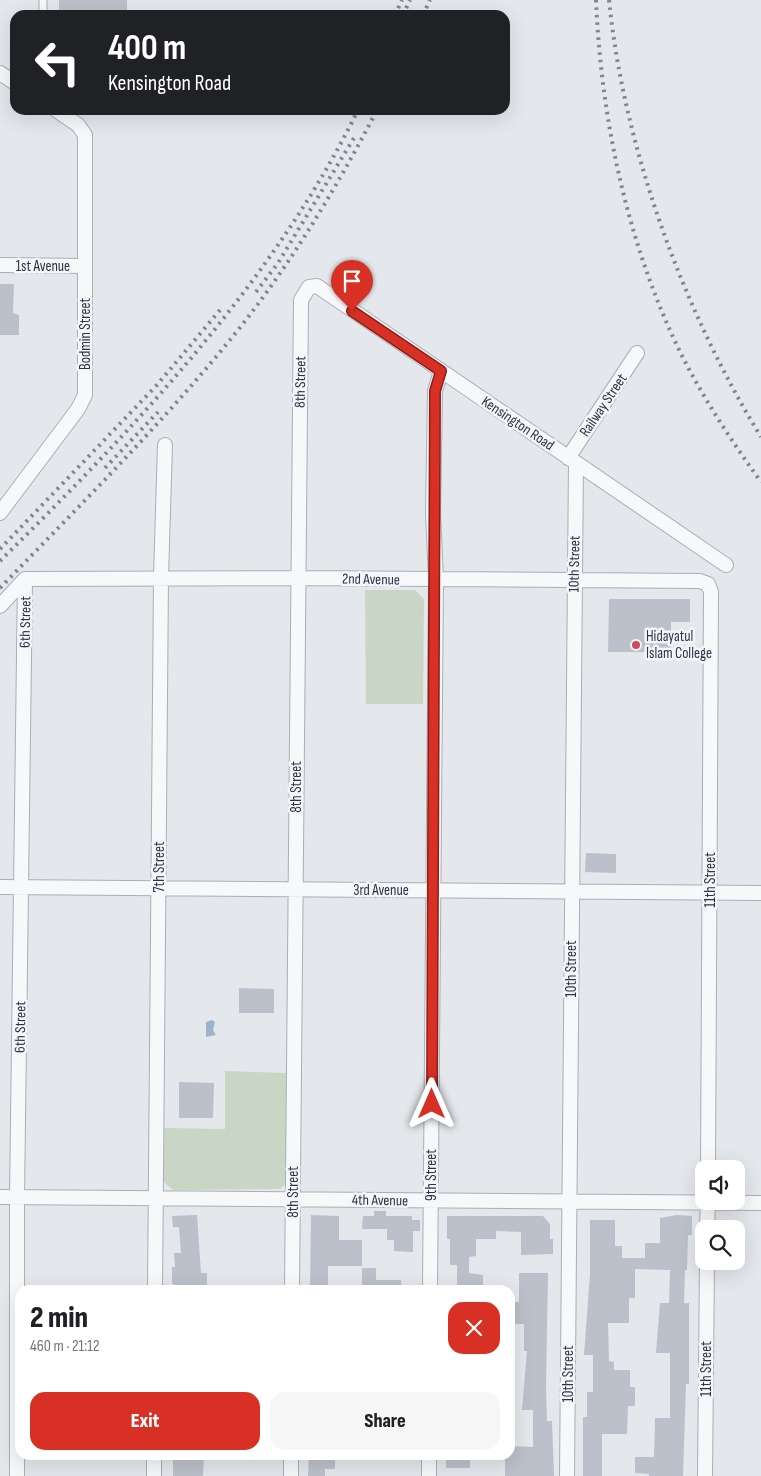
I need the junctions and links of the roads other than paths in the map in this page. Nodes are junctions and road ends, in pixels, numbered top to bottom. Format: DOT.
graph roads {
  1 [pos="63,115"];
  2 [pos="0,265"];
  3 [pos="85,266"];
  4 [pos="309,286"];
  5 [pos="637,353"];
  6 [pos="441,371"];
  7 [pos="165,445"];
  8 [pos="572,460"];
  9 [pos="0,513"];
  10 [pos="726,564"];
  11 [pos="161,578"];
  12 [pos="298,578"];
  13 [pos="25,579"];
  14 [pos="436,579"];
  15 [pos="573,579"];
  16 [pos="711,592"];
  17 [pos="0,606"];
  18 [pos="0,887"];
  19 [pos="22,887"];
  20 [pos="159,888"];
  21 [pos="295,889"];
  22 [pos="433,890"];
  23 [pos="571,891"];
  24 [pos="710,892"];
  25 [pos="761,892"];
  26 [pos="708,1160"];
  27 [pos="156,1196"];
  28 [pos="0,1197"];
  29 [pos="17,1197"];
  30 [pos="293,1198"];
  31 [pos="431,1201"];
  32 [pos="569,1202"];
  33 [pos="695,1202"];
  34 [pos="745,1203"];
  35 [pos="761,1203"];
  36 [pos="707,1270"];
  37 [pos="17,1285"];
  38 [pos="155,1285"];
  39 [pos="292,1285"];
  40 [pos="430,1285"];
  41 [pos="16,1460"];
  42 [pos="154,1460"];
  43 [pos="291,1460"];
  44 [pos="429,1460"];
  45 [pos="16,1476"];
  46 [pos="154,1476"];
  47 [pos="291,1476"];
  48 [pos="429,1476"];
  49 [pos="567,1476"];
  50 [pos="706,1476"];
  1 -- 3 [label="street, Bodmin Street"];
  2 -- 3 [label="street, 1st Avenue"];
  3 -- 9 [label="street, Bodmin Street"];
  4 -- 6 [label="street, Kensington Road"];
  4 -- 12 [label="street, 8th Street"];
  5 -- 8 [label="street, Railway Street"];
  6 -- 8 [label="street, Kensington Road"];
  6 -- 14 [label="street, 9th Street"];
  7 -- 11 [label="street, 7th Street"];
  8 -- 10 [label="street, Kensington Road"];
  8 -- 15 [label="street, 10th Street"];
  11 -- 12 [label="street, 2nd Avenue"];
  11 -- 13 [label="street, 2nd Avenue"];
  11 -- 20 [label="street, 7th Street"];
  12 -- 14 [label="street, 2nd Avenue"];
  12 -- 21 [label="street, 8th Street"];
  13 -- 17 [label="street"];
  13 -- 19 [label="street, 6th Street"];
  14 -- 15 [label="street, 2nd Avenue"];
  14 -- 22 [label="street, 9th Street"];
  15 -- 16 [label="street, 2nd Avenue"];
  15 -- 23 [label="street, 10th Street"];
  16 -- 24 [label="street, 11th Street"];
  18 -- 19 [label="street, 3rd Avenue"];
  19 -- 20 [label="street, 3rd Avenue"];
  19 -- 29 [label="street, 6th Street"];
  20 -- 21 [label="street, 3rd Avenue"];
  20 -- 27 [label="street, 7th Street"];
  21 -- 22 [label="street, 3rd Avenue"];
  21 -- 30 [label="street, 8th Street"];
  22 -- 23 [label="street, 3rd Avenue"];
  22 -- 31 [label="street, 9th Street"];
  23 -- 24 [label="street, 3rd Avenue"];
  23 -- 32 [label="street, 10th Street"];
  24 -- 25 [label="street, 3rd Avenue"];
  24 -- 26 [label="street, 11th Street"];
  27 -- 29 [label="street, 4th Avenue"];
  27 -- 30 [label="street, 4th Avenue"];
  27 -- 38 [label="street, 7th Street"];
  28 -- 29 [label="street, 4th Avenue"];
  29 -- 37 [label="street, 6th Street"];
  30 -- 31 [label="street, 4th Avenue"];
  30 -- 39 [label="street, 8th Street"];
  31 -- 32 [label="street, 4th Avenue"];
  31 -- 40 [label="street, 9th Street"];
  32 -- 33 [label="street, 4th Avenue"];
  32 -- 49 [label="street, 10th Street"];
  34 -- 35 [label="street, 4th Avenue"];
  36 -- 50 [label="street, 11th Street"];
  41 -- 45 [label="street, 6th Street"];
  42 -- 46 [label="street"];
  43 -- 47 [label="street"];
  44 -- 48 [label="street"];
}
